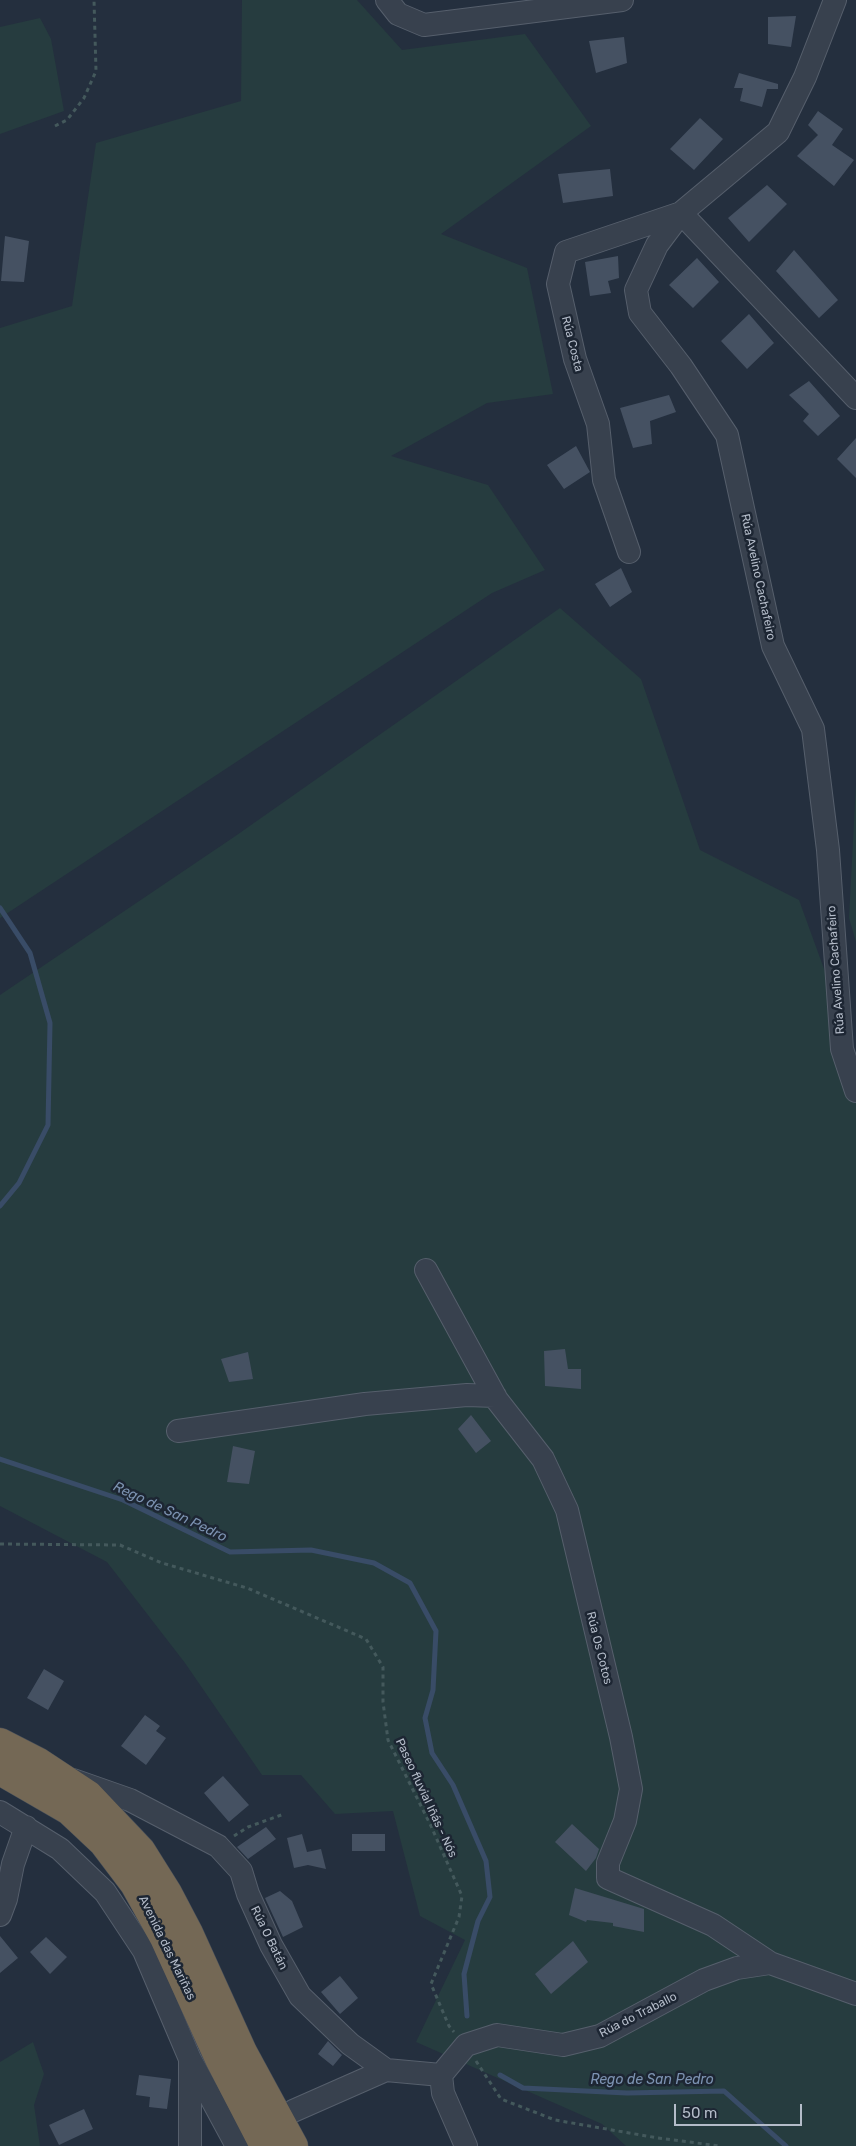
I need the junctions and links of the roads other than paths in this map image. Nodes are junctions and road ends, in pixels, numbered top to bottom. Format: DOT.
graph roads {
  1 [pos="387,0"];
  2 [pos="622,0"];
  3 [pos="835,0"];
  4 [pos="682,213"];
  5 [pos="856,398"];
  6 [pos="629,552"];
  7 [pos="856,1091"];
  8 [pos="426,1270"];
  9 [pos="495,1396"];
  10 [pos="178,1431"];
  11 [pos="0,1731"];
  12 [pos="10,1748"];
  13 [pos="0,1771"];
  14 [pos="64,1778"];
  15 [pos="0,1812"];
  16 [pos="26,1827"];
  17 [pos="218,1846"];
  18 [pos="0,1915"];
  19 [pos="770,1963"];
  20 [pos="856,1994"];
  21 [pos="190,2058"];
  22 [pos="386,2070"];
  23 [pos="441,2075"];
  24 [pos="293,2111"];
  25 [pos="229,2145"];
  26 [pos="190,2146"];
  27 [pos="264,2146"];
  28 [pos="294,2146"];
  29 [pos="466,2146"];
  1 -- 2 [label="street"];
  3 -- 4 [label="street, Rúa Avelino Cachafeiro"];
  4 -- 5 [label="street"];
  4 -- 6 [label="street, Rúa Costa"];
  4 -- 7 [label="street, Rúa Avelino Cachafeiro"];
  8 -- 9 [label="street, Rúa Os Cotos"];
  9 -- 10 [label="street"];
  9 -- 19 [label="street, Rúa Os Cotos"];
  11 -- 12 [label="street"];
  12 -- 14 [label="highway, Avenida das Mariñas"];
  13 -- 27 [label="highway, Avenida das Mariñas"];
  14 -- 17 [label="street, Avenida das Mariñas"];
  14 -- 28 [label="highway, Avenida das Mariñas"];
  15 -- 16 [label="street, Avenida das Mariñas"];
  16 -- 18 [label="street"];
  16 -- 21 [label="street, Avenida das Mariñas"];
  17 -- 22 [label="street, Rúa O Batán"];
  19 -- 20 [label="street, Rúa do Traballo"];
  19 -- 23 [label="street, Rúa do Traballo"];
  21 -- 25 [label="street, Avenida das Mariñas"];
  21 -- 26 [label="street, Avenida das Mariñas"];
  22 -- 23 [label="street"];
  22 -- 24 [label="street"];
  23 -- 29 [label="street"];
}
